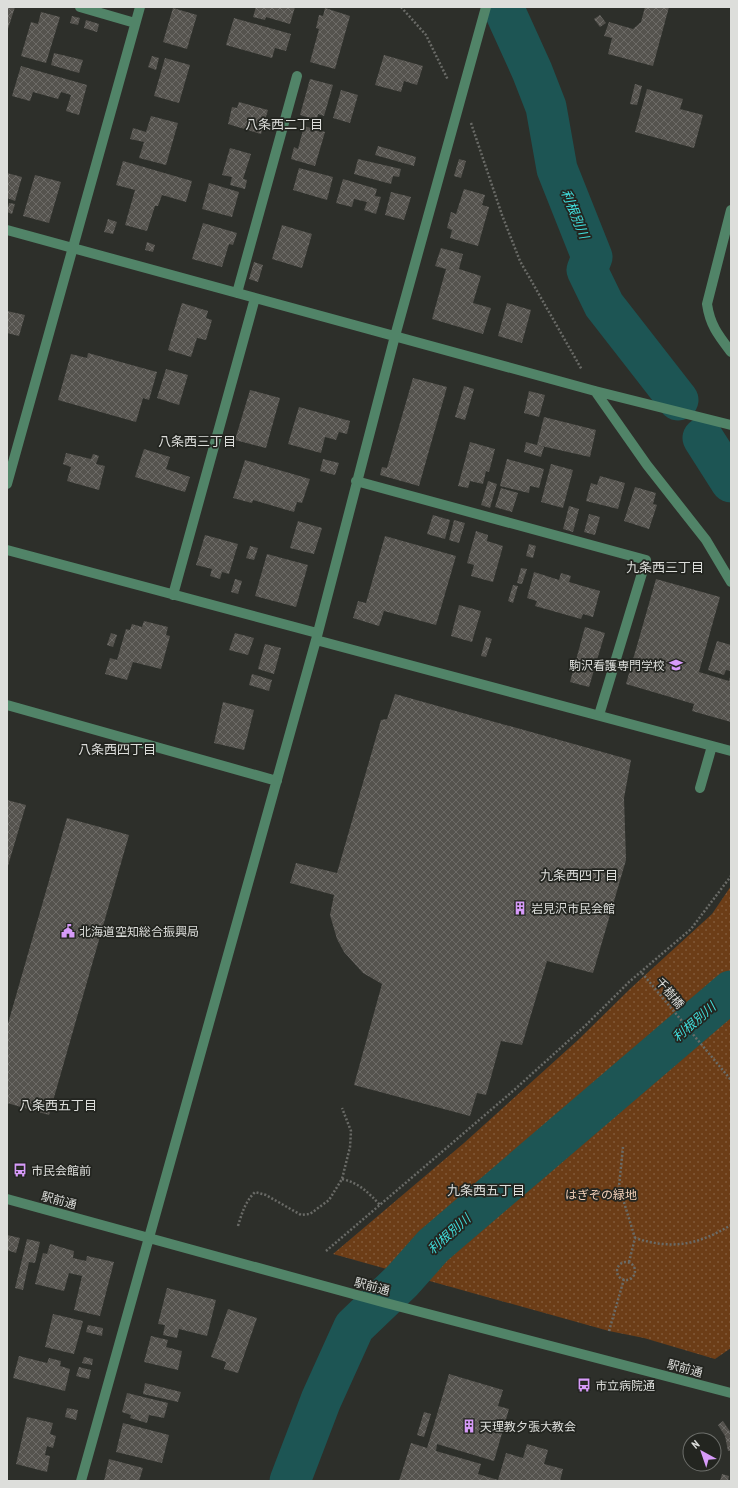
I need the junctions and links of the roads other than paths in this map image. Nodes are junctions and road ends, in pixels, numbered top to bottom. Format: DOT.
graph roads {
  1 [pos="80,7"];
  2 [pos="140,7"];
  3 [pos="486,7"];
  4 [pos="135,23"];
  5 [pos="297,76"];
  6 [pos="731,210"];
  7 [pos="7,230"];
  8 [pos="71,248"];
  9 [pos="237,293"];
  10 [pos="255,298"];
  11 [pos="395,336"];
  12 [pos="731,352"];
  13 [pos="595,391"];
  14 [pos="731,425"];
  15 [pos="356,481"];
  16 [pos="7,484"];
  17 [pos="7,550"];
  18 [pos="731,582"];
  19 [pos="173,595"];
  20 [pos="316,636"];
  21 [pos="7,705"];
  22 [pos="599,715"];
  23 [pos="712,746"];
  24 [pos="731,751"];
  25 [pos="277,781"];
  26 [pos="700,788"];
  27 [pos="7,1199"];
  28 [pos="150,1238"];
  29 [pos="731,1393"];
  30 [pos="81,1481"];
  1 -- 4 [label="street"];
  2 -- 4 [label="street"];
  3 -- 11 [label="street"];
  4 -- 8 [label="street"];
  5 -- 9 [label="street"];
  6 -- 12 [label="street"];
  7 -- 8 [label="street"];
  8 -- 9 [label="street"];
  8 -- 16 [label="street"];
  9 -- 10 [label="street"];
  10 -- 11 [label="street"];
  10 -- 19 [label="street"];
  11 -- 13 [label="street"];
  11 -- 15 [label="street"];
  13 -- 14 [label="street"];
  13 -- 18 [label="street"];
  15 -- 20 [label="street"];
  15 -- 22 [label="street"];
  17 -- 19 [label="street"];
  19 -- 20 [label="street"];
  20 -- 22 [label="street"];
  20 -- 25 [label="street"];
  21 -- 25 [label="street"];
  22 -- 23 [label="street"];
  23 -- 24 [label="street"];
  23 -- 26 [label="street"];
  25 -- 28 [label="street"];
  27 -- 28 [label="street, 駅前通"];
  28 -- 29 [label="street, 駅前通"];
  28 -- 30 [label="street"];
}
